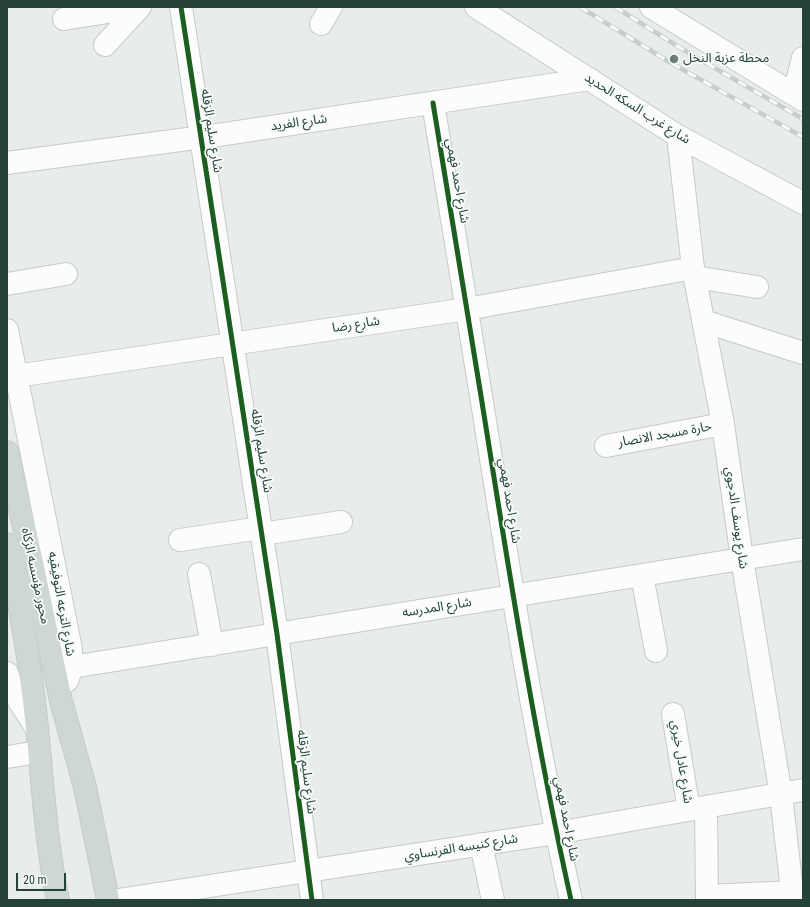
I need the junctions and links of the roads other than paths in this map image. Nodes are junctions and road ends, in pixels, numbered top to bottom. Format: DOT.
graph roads {
  1 [pos="139,7"];
  2 [pos="181,7"];
  3 [pos="476,7"];
  4 [pos="652,7"];
  5 [pos="64,19"];
  6 [pos="105,45"];
  7 [pos="803,58"];
  8 [pos="590,79"];
  9 [pos="798,97"];
  10 [pos="432,103"];
  11 [pos="678,136"];
  12 [pos="201,138"];
  13 [pos="7,163"];
  14 [pos="803,203"];
  15 [pos="694,272"];
  16 [pos="66,274"];
  17 [pos="7,284"];
  18 [pos="757,287"];
  19 [pos="467,309"];
  20 [pos="704,321"];
  21 [pos="7,330"];
  22 [pos="233,344"];
  23 [pos="803,353"];
  24 [pos="16,376"];
  25 [pos="723,424"];
  26 [pos="606,446"];
  27 [pos="7,452"];
  28 [pos="341,522"];
  29 [pos="262,531"];
  30 [pos="180,540"];
  31 [pos="7,544"];
  32 [pos="803,549"];
  33 [pos="742,559"];
  34 [pos="199,574"];
  35 [pos="642,575"];
  36 [pos="513,596"];
  37 [pos="277,634"];
  38 [pos="212,645"];
  39 [pos="656,651"];
  40 [pos="72,667"];
  41 [pos="7,673"];
  42 [pos="61,701"];
  43 [pos="673,714"];
  44 [pos="37,729"];
  45 [pos="38,752"];
  46 [pos="7,757"];
  47 [pos="803,790"];
  48 [pos="781,795"];
  49 [pos="697,809"];
  50 [pos="556,833"];
  51 [pos="481,844"];
  52 [pos="308,871"];
  53 [pos="208,893"];
  54 [pos="793,896"];
  55 [pos="707,898"];
  56 [pos="58,900"];
  57 [pos="108,900"];
  58 [pos="118,900"];
  59 [pos="312,900"];
  60 [pos="493,900"];
  61 [pos="571,900"];
  1 -- 5 [label="street"];
  1 -- 6 [label="street"];
  2 -- 12 [label="street, شارع سليم الزقله"];
  3 -- 8 [label="street, شارع غرب السكه الحديد"];
  4 -- 9 [label="street"];
  7 -- 9 [label="street"];
  8 -- 10 [label="street, شارع الفريد"];
  8 -- 11 [label="street, شارع غرب السكه الحديد"];
  10 -- 12 [label="street, شارع الفريد"];
  10 -- 19 [label="street, شارع احمد فهمي"];
  11 -- 14 [label="street, شارع غرب السكه الحديد"];
  11 -- 15 [label="street, شارع يوسف الدجوي"];
  12 -- 13 [label="street, شارع الفريد"];
  12 -- 22 [label="street, شارع سليم الزقله"];
  15 -- 18 [label="street"];
  15 -- 19 [label="street, شارع رضا"];
  15 -- 20 [label="street, شارع يوسف الدجوي"];
  16 -- 17 [label="street"];
  19 -- 22 [label="street, شارع رضا"];
  19 -- 36 [label="street, شارع احمد فهمي"];
  20 -- 23 [label="street"];
  20 -- 25 [label="street, شارع يوسف الدجوي"];
  21 -- 24 [label="street, شارع الترعه التوفيقيه"];
  22 -- 24 [label="street, شارع رضا"];
  22 -- 29 [label="street, شارع سليم الزقله"];
  24 -- 40 [label="street, شارع الترعه التوفيقيه"];
  25 -- 26 [label="street, حارة مسجد الانصار"];
  25 -- 33 [label="street, شارع يوسف الدجوي"];
  27 -- 42 [label="main road, محور مؤسسه الزكاه"];
  28 -- 29 [label="street"];
  29 -- 30 [label="street"];
  29 -- 37 [label="street, شارع سليم الزقله"];
  31 -- 44 [label="main road, محور مؤسسه الزكاه"];
  32 -- 33 [label="street, شارع المدرسه"];
  33 -- 35 [label="street, شارع المدرسه"];
  33 -- 48 [label="street, شارع يوسف الدجوي"];
  34 -- 38 [label="street"];
  35 -- 36 [label="street, شارع المدرسه"];
  35 -- 39 [label="street"];
  36 -- 37 [label="street, شارع المدرسه"];
  36 -- 50 [label="street, شارع احمد فهمي"];
  37 -- 38 [label="street, شارع المدرسه"];
  37 -- 52 [label="street, شارع سليم الزقله"];
  38 -- 40 [label="street, شارع المدرسه"];
  40 -- 42 [label="street, شارع الترعه التوفيقيه"];
  41 -- 44 [label="street"];
  42 -- 57 [label="main road"];
  43 -- 49 [label="street, شارع عادل خيري"];
  44 -- 45 [label="main road"];
  45 -- 46 [label="street"];
  45 -- 56 [label="main road"];
  47 -- 48 [label="street, شارع كنيسه الفرنساوي"];
  48 -- 49 [label="street, شارع كنيسه الفرنساوي"];
  48 -- 54 [label="street, شارع يوسف الدجوي"];
  49 -- 50 [label="street, شارع كنيسه الفرنساوي"];
  49 -- 55 [label="street, شارع عادل خيري"];
  50 -- 51 [label="street, شارع كنيسه الفرنساوي"];
  50 -- 61 [label="street, شارع احمد فهمي"];
  51 -- 52 [label="street, شارع كنيسه الفرنساوي"];
  51 -- 60 [label="street"];
  52 -- 53 [label="street, شارع كنيسه الفرنساوي"];
  52 -- 59 [label="street, شارع سليم الزقله"];
  53 -- 58 [label="street, شارع كنيسه الفرنساوي"];
  54 -- 55 [label="street"];
}
